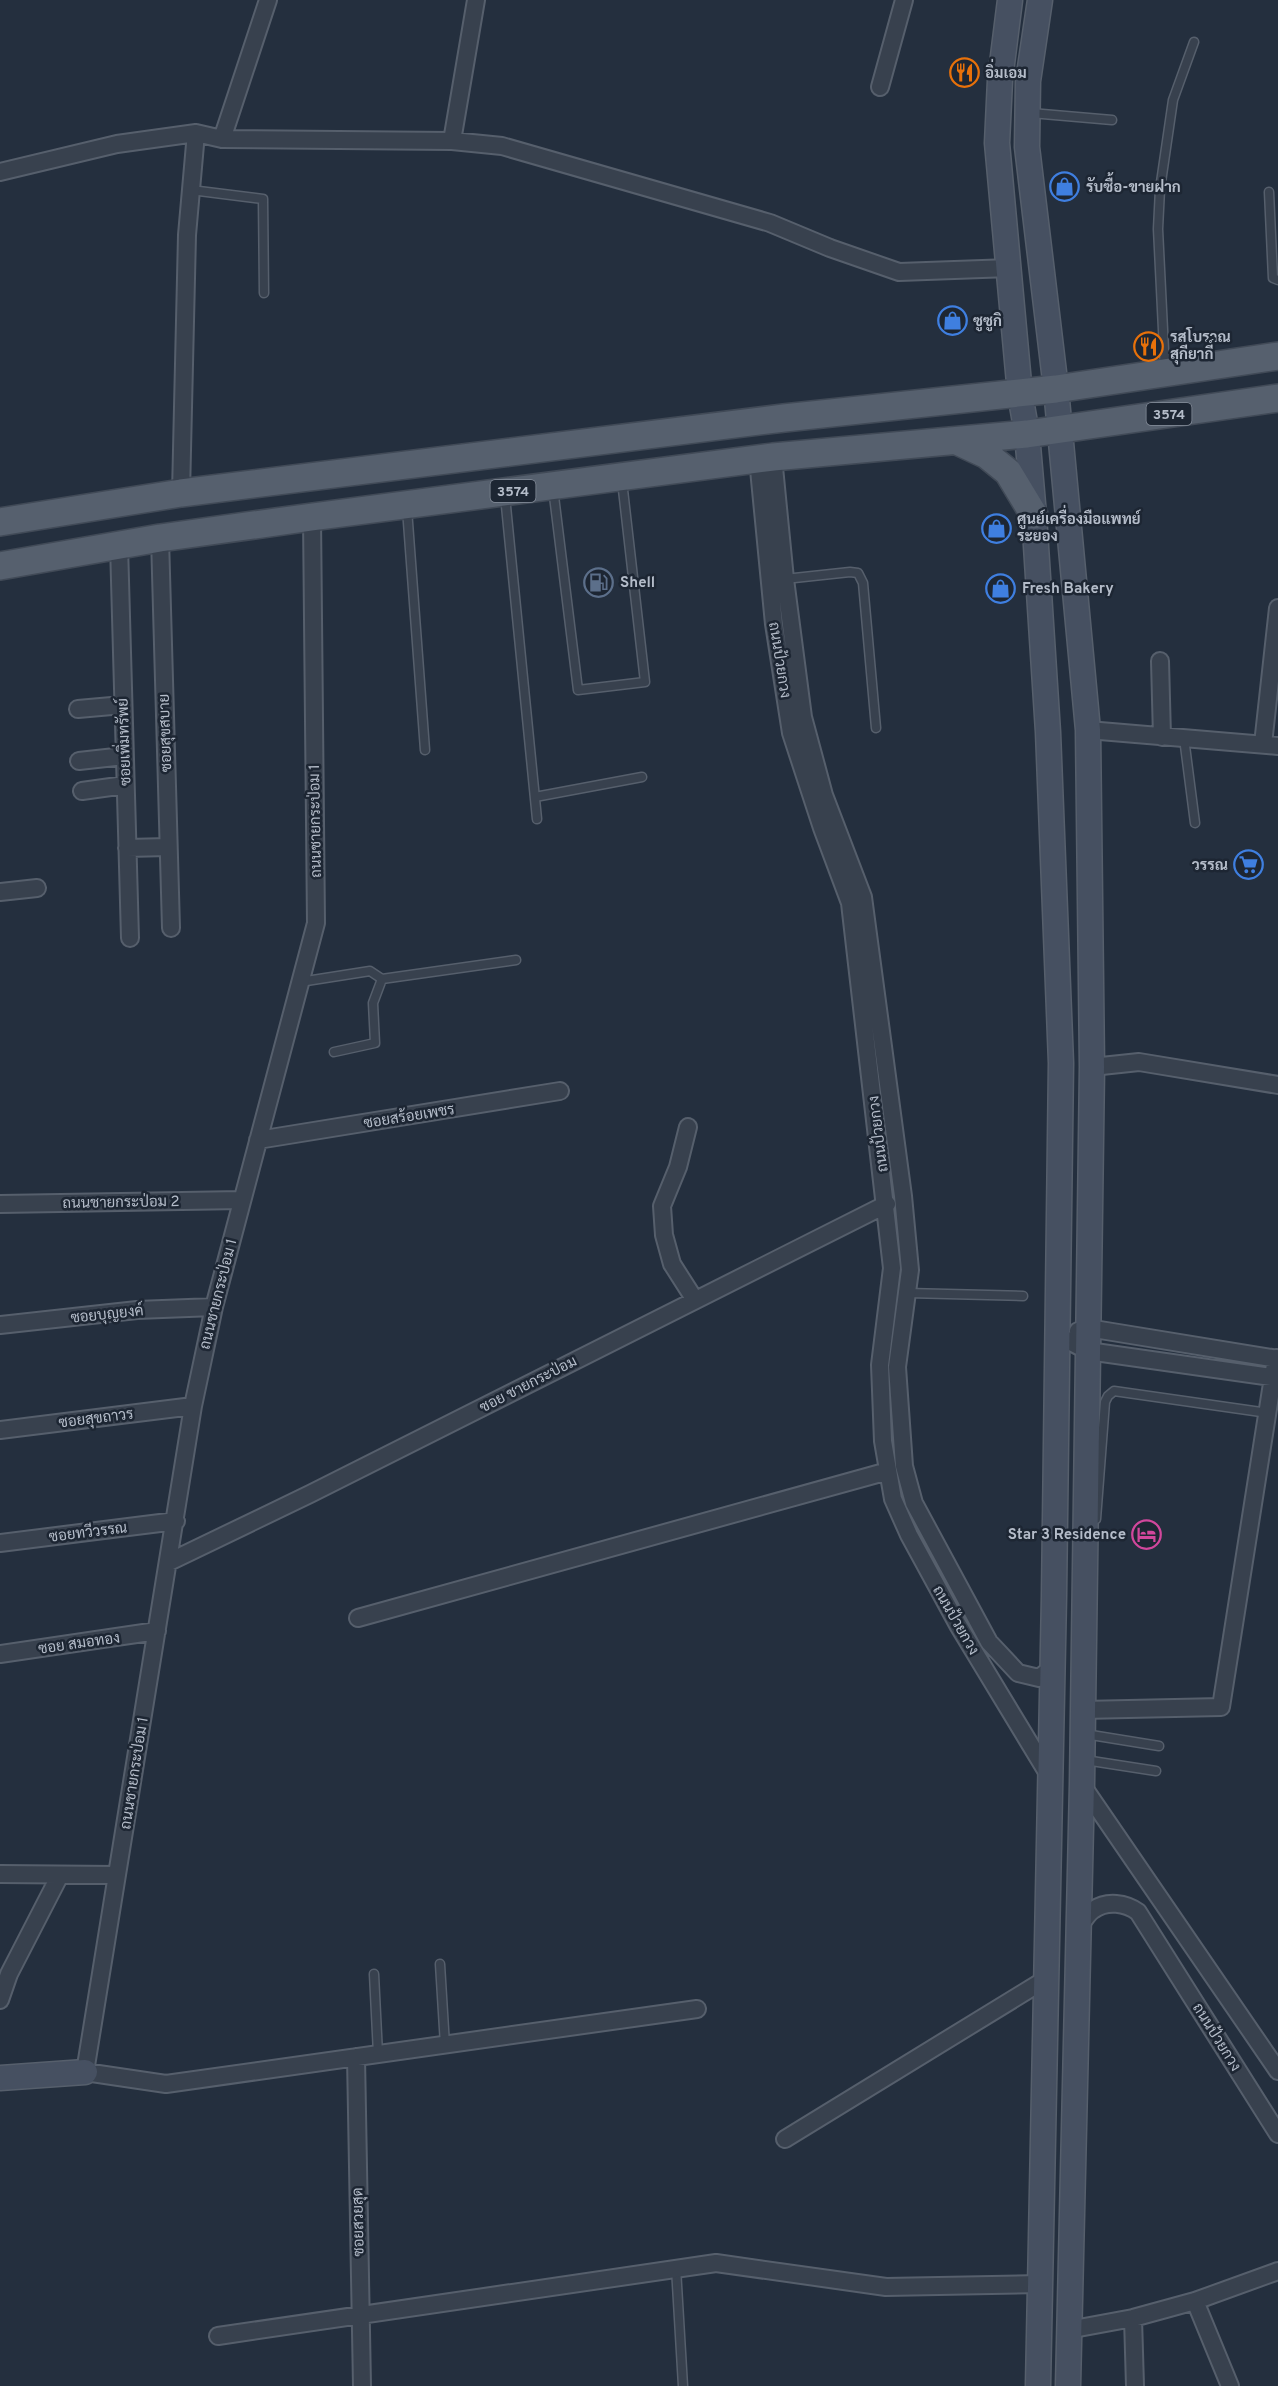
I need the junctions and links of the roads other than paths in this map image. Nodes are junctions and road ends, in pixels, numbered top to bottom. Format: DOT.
graph roads {
  1 [pos="268,0"];
  2 [pos="476,0"];
  3 [pos="904,0"];
  4 [pos="1010,0"];
  5 [pos="1040,0"];
  6 [pos="1194,42"];
  7 [pos="880,87"];
  8 [pos="1027,113"];
  9 [pos="1112,120"];
  10 [pos="196,133"];
  11 [pos="222,139"];
  12 [pos="452,141"];
  13 [pos="0,172"];
  14 [pos="191,190"];
  15 [pos="1269,192"];
  16 [pos="1010,268"];
  17 [pos="1278,280"];
  18 [pos="264,293"];
  19 [pos="1278,356"];
  20 [pos="1166,373"];
  21 [pos="1056,389"];
  22 [pos="1020,394"];
  23 [pos="1278,398"];
  24 [pos="1060,430"];
  25 [pos="1027,434"];
  26 [pos="956,441"];
  27 [pos="766,458"];
  28 [pos="621,477"];
  29 [pos="553,486"];
  30 [pos="504,492"];
  31 [pos="181,493"];
  32 [pos="407,505"];
  33 [pos="1034,514"];
  34 [pos="312,517"];
  35 [pos="0,522"];
  36 [pos="160,538"];
  37 [pos="119,545"];
  38 [pos="0,567"];
  39 [pos="785,579"];
  40 [pos="1278,608"];
  41 [pos="1160,661"];
  42 [pos="123,705"];
  43 [pos="78,709"];
  44 [pos="876,728"];
  45 [pos="1088,730"];
  46 [pos="1162,738"];
  47 [pos="1184,738"];
  48 [pos="1271,745"];
  49 [pos="424,750"];
  50 [pos="124,756"];
  51 [pos="79,761"];
  52 [pos="642,777"];
  53 [pos="125,786"];
  54 [pos="82,791"];
  55 [pos="535,796"];
  56 [pos="537,819"];
  57 [pos="1195,823"];
  58 [pos="127,848"];
  59 [pos="168,848"];
  60 [pos="37,888"];
  61 [pos="0,892"];
  62 [pos="171,928"];
  63 [pos="130,938"];
  64 [pos="516,960"];
  65 [pos="382,979"];
  66 [pos="300,982"];
  67 [pos="334,1052"];
  68 [pos="1092,1067"];
  69 [pos="1278,1085"];
  70 [pos="560,1091"];
  71 [pos="688,1127"];
  72 [pos="258,1140"];
  73 [pos="242,1200"];
  74 [pos="0,1204"];
  75 [pos="887,1204"];
  76 [pos="907,1293"];
  77 [pos="1023,1296"];
  78 [pos="695,1300"];
  79 [pos="213,1306"];
  80 [pos="0,1326"];
  81 [pos="1059,1336"];
  82 [pos="1088,1340"];
  83 [pos="1277,1359"];
  84 [pos="1275,1378"];
  85 [pos="193,1406"];
  86 [pos="1268,1413"];
  87 [pos="0,1430"];
  88 [pos="888,1471"];
  89 [pos="176,1521"];
  90 [pos="1085,1530"];
  91 [pos="0,1543"];
  92 [pos="169,1562"];
  93 [pos="358,1618"];
  94 [pos="157,1631"];
  95 [pos="0,1654"];
  96 [pos="976,1655"];
  97 [pos="1005,1659"];
  98 [pos="1053,1667"];
  99 [pos="1082,1722"];
  100 [pos="1159,1746"];
  101 [pos="1082,1760"];
  102 [pos="1156,1771"];
  103 [pos="1050,1778"];
  104 [pos="1082,1784"];
  105 [pos="0,1874"];
  106 [pos="60,1875"];
  107 [pos="117,1875"];
  108 [pos="1077,1930"];
  109 [pos="440,1964"];
  110 [pos="374,1974"];
  111 [pos="4,1975"];
  112 [pos="1046,1979"];
  113 [pos="0,2000"];
  114 [pos="697,2009"];
  115 [pos="445,2044"];
  116 [pos="378,2054"];
  117 [pos="356,2057"];
  118 [pos="1278,2071"];
  119 [pos="85,2073"];
  120 [pos="0,2078"];
  121 [pos="1278,2134"];
  122 [pos="785,2139"];
  123 [pos="676,2268"];
  124 [pos="1278,2271"];
  125 [pos="1041,2284"];
  126 [pos="1195,2301"];
  127 [pos="360,2314"];
  128 [pos="1133,2318"];
  129 [pos="1068,2330"];
  130 [pos="218,2336"];
  131 [pos="362,2386"];
  132 [pos="683,2386"];
  133 [pos="1038,2386"];
  134 [pos="1068,2386"];
  135 [pos="1135,2386"];
  136 [pos="1230,2386"];
  1 -- 11 [label="street"];
  2 -- 12 [label="street"];
  3 -- 7 [label="street"];
  4 -- 16 [label="street"];
  5 -- 8 [label="street"];
  6 -- 20 [label="lane"];
  8 -- 9 [label="lane"];
  8 -- 21 [label="street"];
  10 -- 11 [label="street"];
  10 -- 13 [label="street"];
  10 -- 14 [label="street"];
  11 -- 12 [label="street"];
  12 -- 16 [label="street"];
  14 -- 18 [label="lane"];
  14 -- 31 [label="street"];
  15 -- 17 [label="lane"];
  16 -- 22 [label="street"];
  19 -- 20 [label="main road"];
  20 -- 21 [label="main road"];
  21 -- 22 [label="main road"];
  21 -- 24 [label="street"];
  22 -- 25 [label="street"];
  22 -- 31 [label="main road"];
  23 -- 24 [label="main road, 3574"];
  24 -- 25 [label="main road, 3574"];
  24 -- 45 [label="street"];
  25 -- 26 [label="main road, 3574"];
  25 -- 33 [label="street"];
  26 -- 27 [label="main road, 3574"];
  26 -- 33 [label="main road"];
  27 -- 28 [label="main road, 3574"];
  27 -- 39 [label="street, ถนนป้วยกวง"];
  27 -- 75 [label="street, ถนนป้วยกวง"];
  28 -- 29 [label="main road, 3574"];
  28 -- 29 [label="lane"];
  29 -- 30 [label="main road, 3574"];
  30 -- 32 [label="main road, 3574"];
  30 -- 55 [label="lane"];
  31 -- 35 [label="main road"];
  32 -- 34 [label="main road, 3574"];
  32 -- 49 [label="lane"];
  33 -- 81 [label="street"];
  34 -- 36 [label="main road, 3574"];
  34 -- 66 [label="street, ถนนชายกระป่อม 1"];
  36 -- 37 [label="main road, 3574"];
  36 -- 59 [label="street, ซอยสุขสบาย"];
  37 -- 38 [label="main road, 3574"];
  37 -- 42 [label="street, ซอยเพิ่มทรัพย์"];
  39 -- 44 [label="lane"];
  39 -- 76 [label="street, ถนนป้วยกวง"];
  40 -- 48 [label="street"];
  41 -- 46 [label="street"];
  42 -- 43 [label="street"];
  42 -- 50 [label="street, ซอยเพิ่มทรัพย์"];
  45 -- 46 [label="street"];
  45 -- 68 [label="street"];
  46 -- 47 [label="street"];
  47 -- 48 [label="street"];
  47 -- 57 [label="lane"];
  50 -- 51 [label="street"];
  50 -- 53 [label="street, ซอยเพิ่มทรัพย์"];
  52 -- 55 [label="lane"];
  53 -- 54 [label="street"];
  53 -- 58 [label="street, ซอยเพิ่มทรัพย์"];
  55 -- 56 [label="lane"];
  58 -- 59 [label="street"];
  58 -- 63 [label="street, ซอยเพิ่มทรัพย์"];
  59 -- 62 [label="street, ซอยสุขสบาย"];
  60 -- 61 [label="street"];
  64 -- 65 [label="lane"];
  65 -- 66 [label="lane"];
  65 -- 67 [label="lane"];
  66 -- 72 [label="street, ถนนชายกระป่อม 1"];
  68 -- 69 [label="street"];
  68 -- 82 [label="street"];
  70 -- 72 [label="street, ซอยสร้อยเพชร"];
  71 -- 78 [label="street"];
  72 -- 73 [label="street, ถนนชายกระป่อม 1"];
  73 -- 74 [label="street, ถนนชายกระป่อม 2"];
  73 -- 79 [label="street, ถนนชายกระป่อม 1"];
  75 -- 78 [label="street, ซอย ชายกระป่อม"];
  75 -- 88 [label="street, ถนนป้วยกวง"];
  76 -- 77 [label="lane"];
  76 -- 97 [label="street, ถนนป้วยกวง"];
  78 -- 92 [label="street, ซอย ชายกระป่อม"];
  79 -- 80 [label="street, ซอยบุญยงค์"];
  79 -- 85 [label="street, ถนนชายกระป่อม 1"];
  81 -- 82 [label="street"];
  81 -- 98 [label="street"];
  82 -- 83 [label="street"];
  82 -- 84 [label="street"];
  82 -- 90 [label="street"];
  83 -- 84 [label="street"];
  84 -- 86 [label="street"];
  85 -- 87 [label="street, ซอยสุขถาวร"];
  85 -- 89 [label="street, ถนนชายกระป่อม 1"];
  86 -- 90 [label="lane"];
  86 -- 99 [label="street"];
  88 -- 93 [label="street"];
  88 -- 96 [label="street, ถนนป้วยกวง"];
  89 -- 91 [label="street, ซอยทวีวรรณ"];
  89 -- 92 [label="street, ถนนชายกระป่อม 1"];
  90 -- 99 [label="street"];
  92 -- 94 [label="street, ถนนชายกระป่อม 1"];
  94 -- 95 [label="street, ซอย สมอทอง"];
  94 -- 107 [label="street, ถนนชายกระป่อม 1"];
  96 -- 97 [label="street"];
  96 -- 103 [label="street, ถนนป้วยกวง"];
  97 -- 98 [label="street, ถนนป้วยกวง"];
  98 -- 103 [label="street"];
  99 -- 100 [label="lane"];
  99 -- 101 [label="street"];
  101 -- 102 [label="lane"];
  101 -- 104 [label="street"];
  103 -- 112 [label="street"];
  104 -- 108 [label="street"];
  104 -- 118 [label="street, ถนนป้วยกวง"];
  105 -- 106 [label="street"];
  106 -- 107 [label="street"];
  106 -- 111 [label="street"];
  107 -- 119 [label="street, ถนนชายกระป่อม 1"];
  108 -- 121 [label="street, ถนนป้วยกวง"];
  108 -- 129 [label="street"];
  109 -- 115 [label="lane"];
  110 -- 116 [label="lane"];
  111 -- 113 [label="street"];
  112 -- 122 [label="street"];
  112 -- 125 [label="street"];
  114 -- 115 [label="street"];
  115 -- 116 [label="street"];
  116 -- 117 [label="street"];
  117 -- 119 [label="street"];
  117 -- 127 [label="street, ซอยสวยสุด"];
  119 -- 120 [label="street"];
  123 -- 125 [label="street"];
  123 -- 127 [label="street"];
  123 -- 132 [label="lane"];
  124 -- 126 [label="street"];
  125 -- 133 [label="street"];
  126 -- 128 [label="street"];
  126 -- 136 [label="street"];
  127 -- 130 [label="street"];
  127 -- 131 [label="street, ซอยสวยสุด"];
  128 -- 129 [label="street"];
  128 -- 135 [label="street"];
  129 -- 134 [label="street"];
}
